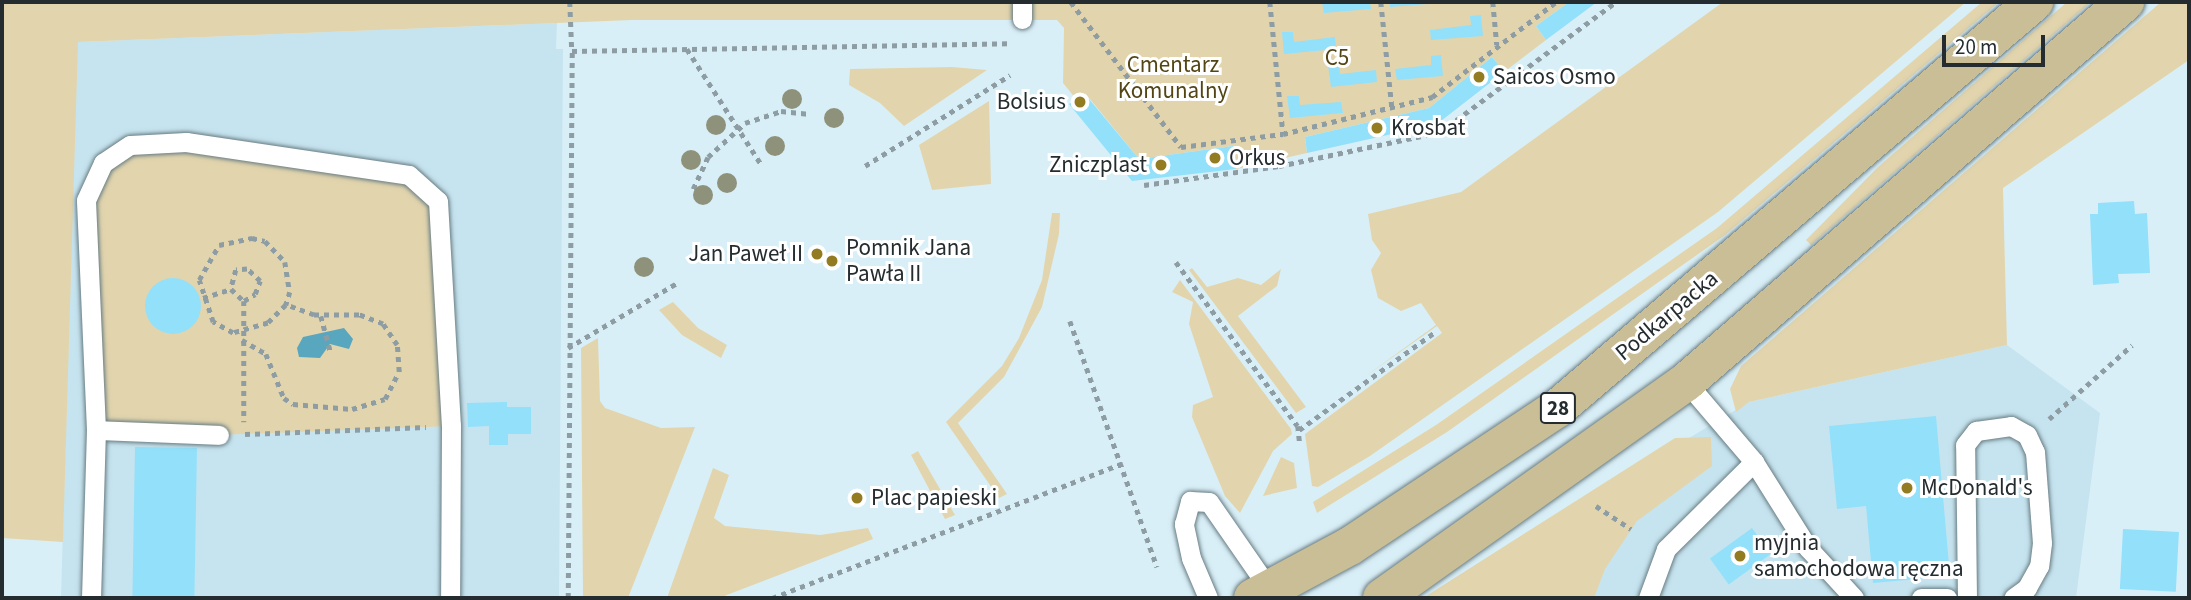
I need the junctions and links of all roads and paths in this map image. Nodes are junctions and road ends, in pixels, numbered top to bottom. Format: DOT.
graph roads {
  1 [pos="570,2"];
  2 [pos="1071,2"];
  3 [pos="1270,2"];
  4 [pos="1381,2"];
  5 [pos="1493,2"];
  6 [pos="1556,2"];
  7 [pos="1616,2"];
  8 [pos="2034,2"];
  9 [pos="2125,2"];
  10 [pos="1010,43"];
  11 [pos="1497,45"];
  12 [pos="687,49"];
  13 [pos="572,51"];
  14 [pos="1010,75"];
  15 [pos="1392,107"];
  16 [pos="810,114"];
  17 [pos="738,128"];
  18 [pos="1283,134"];
  19 [pos="761,164"];
  20 [pos="864,166"];
  21 [pos="1144,185"];
  22 [pos="693,189"];
  23 [pos="1176,262"];
  24 [pos="677,283"];
  25 [pos="231,289"];
  26 [pos="203,298"];
  27 [pos="244,302"];
  28 [pos="286,306"];
  29 [pos="321,316"];
  30 [pos="1070,321"];
  31 [pos="242,331"];
  32 [pos="1435,332"];
  33 [pos="242,340"];
  34 [pos="2132,345"];
  35 [pos="569,348"];
  36 [pos="331,351"];
  37 [pos="1686,382"];
  38 [pos="451,426"];
  39 [pos="96,430"];
  40 [pos="1298,431"];
  41 [pos="245,434"];
  42 [pos="219,435"];
  43 [pos="2028,438"];
  44 [pos="1300,443"];
  45 [pos="1754,462"];
  46 [pos="1121,464"];
  47 [pos="1596,506"];
  48 [pos="1631,530"];
  49 [pos="1157,568"];
  50 [pos="1262,594"];
  51 [pos="91,598"];
  52 [pos="450,598"];
  53 [pos="568,598"];
  54 [pos="772,598"];
  55 [pos="1208,598"];
  56 [pos="1382,598"];
  57 [pos="1648,598"];
  58 [pos="1854,598"];
  59 [pos="1921,598"];
  60 [pos="1947,598"];
  61 [pos="1967,598"];
  62 [pos="2012,598"];
  1 -- 13 [label="path"];
  2 -- 18 [label="path"];
  3 -- 18 [label="path"];
  4 -- 15 [label="path"];
  5 -- 11 [label="path"];
  6 -- 11 [label="path"];
  7 -- 21 [label="path"];
  8 -- 50 [label="main road, Podkarpacka / 28"];
  9 -- 37 [label="main road, 28"];
  10 -- 12 [label="path"];
  11 -- 15 [label="path"];
  12 -- 13 [label="path"];
  12 -- 17 [label="path"];
  13 -- 35 [label="path"];
  14 -- 20 [label="path"];
  15 -- 18 [label="path"];
  16 -- 17 [label="path"];
  17 -- 19 [label="path"];
  17 -- 22 [label="path"];
  23 -- 40 [label="path"];
  24 -- 35 [label="path"];
  25 -- 26 [label="path"];
  25 -- 27 [label="path"];
  25 -- 27 [label="path"];
  26 -- 28 [label="path"];
  26 -- 31 [label="path"];
  27 -- 31 [label="path"];
  28 -- 29 [label="path"];
  28 -- 31 [label="path"];
  29 -- 33 [label="path"];
  29 -- 36 [label="path"];
  30 -- 46 [label="path"];
  31 -- 33 [label="path"];
  32 -- 40 [label="path"];
  33 -- 41 [label="path"];
  34 -- 43 [label="path"];
  35 -- 53 [label="path"];
  37 -- 45 [label="lane"];
  37 -- 56 [label="main road, 28"];
  38 -- 39 [label="lane"];
  38 -- 41 [label="path"];
  38 -- 52 [label="lane"];
  39 -- 42 [label="lane"];
  39 -- 51 [label="lane"];
  40 -- 44 [label="path"];
  41 -- 42 [label="path"];
  43 -- 61 [label="lane"];
  43 -- 62 [label="lane"];
  45 -- 57 [label="lane"];
  45 -- 58 [label="lane"];
  46 -- 49 [label="path"];
  46 -- 54 [label="path"];
  47 -- 48 [label="path"];
  50 -- 55 [label="lane"];
  59 -- 60 [label="lane"];
}
